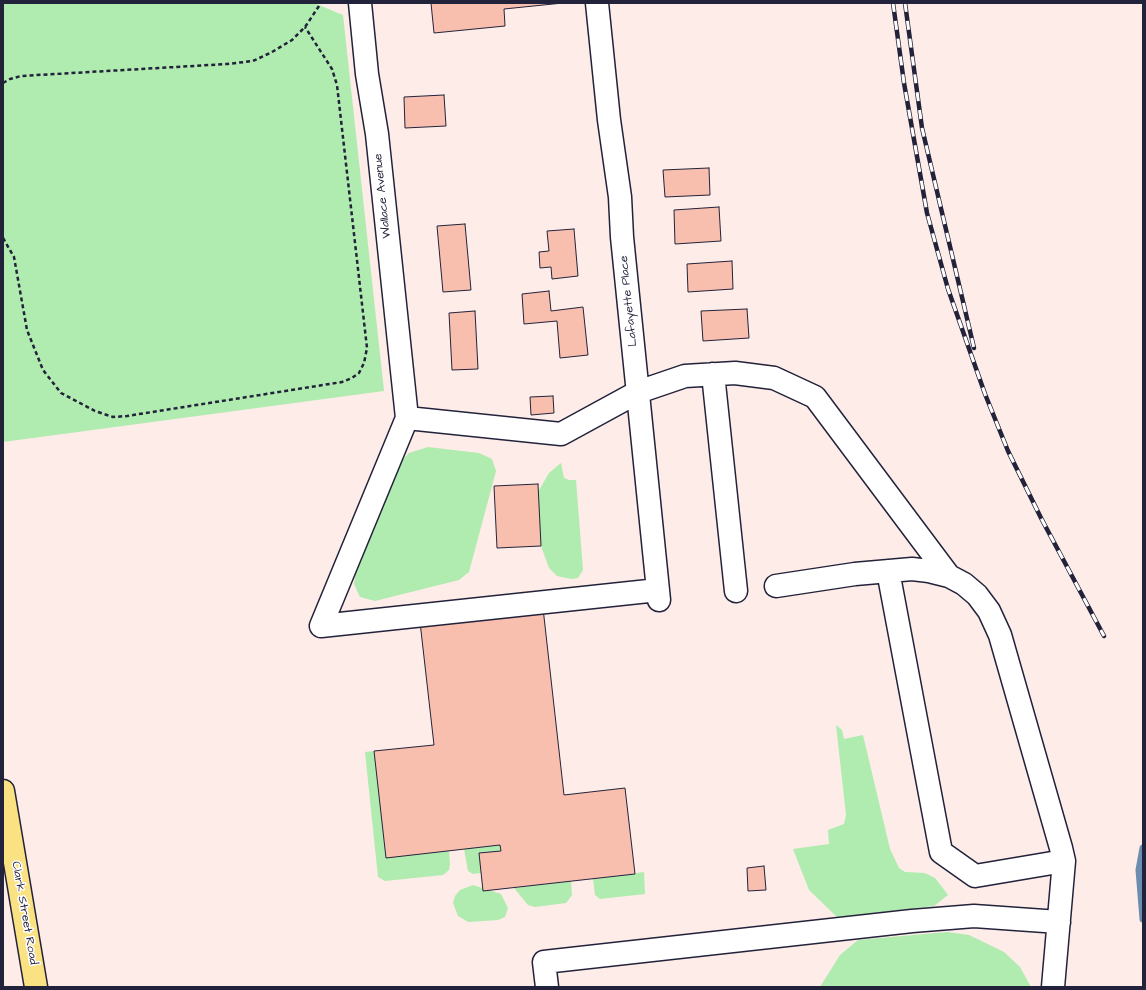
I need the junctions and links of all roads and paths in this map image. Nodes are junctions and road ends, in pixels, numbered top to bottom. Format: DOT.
graph roads {
  1 [pos="321,3"];
  2 [pos="360,3"];
  3 [pos="597,3"];
  4 [pos="305,27"];
  5 [pos="3,83"];
  6 [pos="3,238"];
  7 [pos="713,374"];
  8 [pos="638,392"];
  9 [pos="408,418"];
  10 [pos="888,571"];
  11 [pos="949,576"];
  12 [pos="776,586"];
  13 [pos="736,591"];
  14 [pos="3,791"];
  15 [pos="1064,862"];
  16 [pos="1059,922"];
  17 [pos="36,987"];
  18 [pos="547,987"];
  19 [pos="1053,987"];
  1 -- 4 [label="path"];
  2 -- 9 [label="street, Wallace Avenue"];
  3 -- 8 [label="street, Lafayette Place"];
  4 -- 5 [label="path"];
  4 -- 6 [label="path"];
  7 -- 8 [label="street"];
  7 -- 11 [label="street"];
  7 -- 13 [label="street"];
  8 -- 9 [label="street"];
  8 -- 9 [label="street, Lafayette Place"];
  10 -- 11 [label="street"];
  10 -- 12 [label="street"];
  10 -- 15 [label="street"];
  11 -- 15 [label="street"];
  14 -- 17 [label="highway, Clark Street Road"];
  15 -- 16 [label="street"];
  16 -- 18 [label="street"];
  16 -- 19 [label="street"];
}
